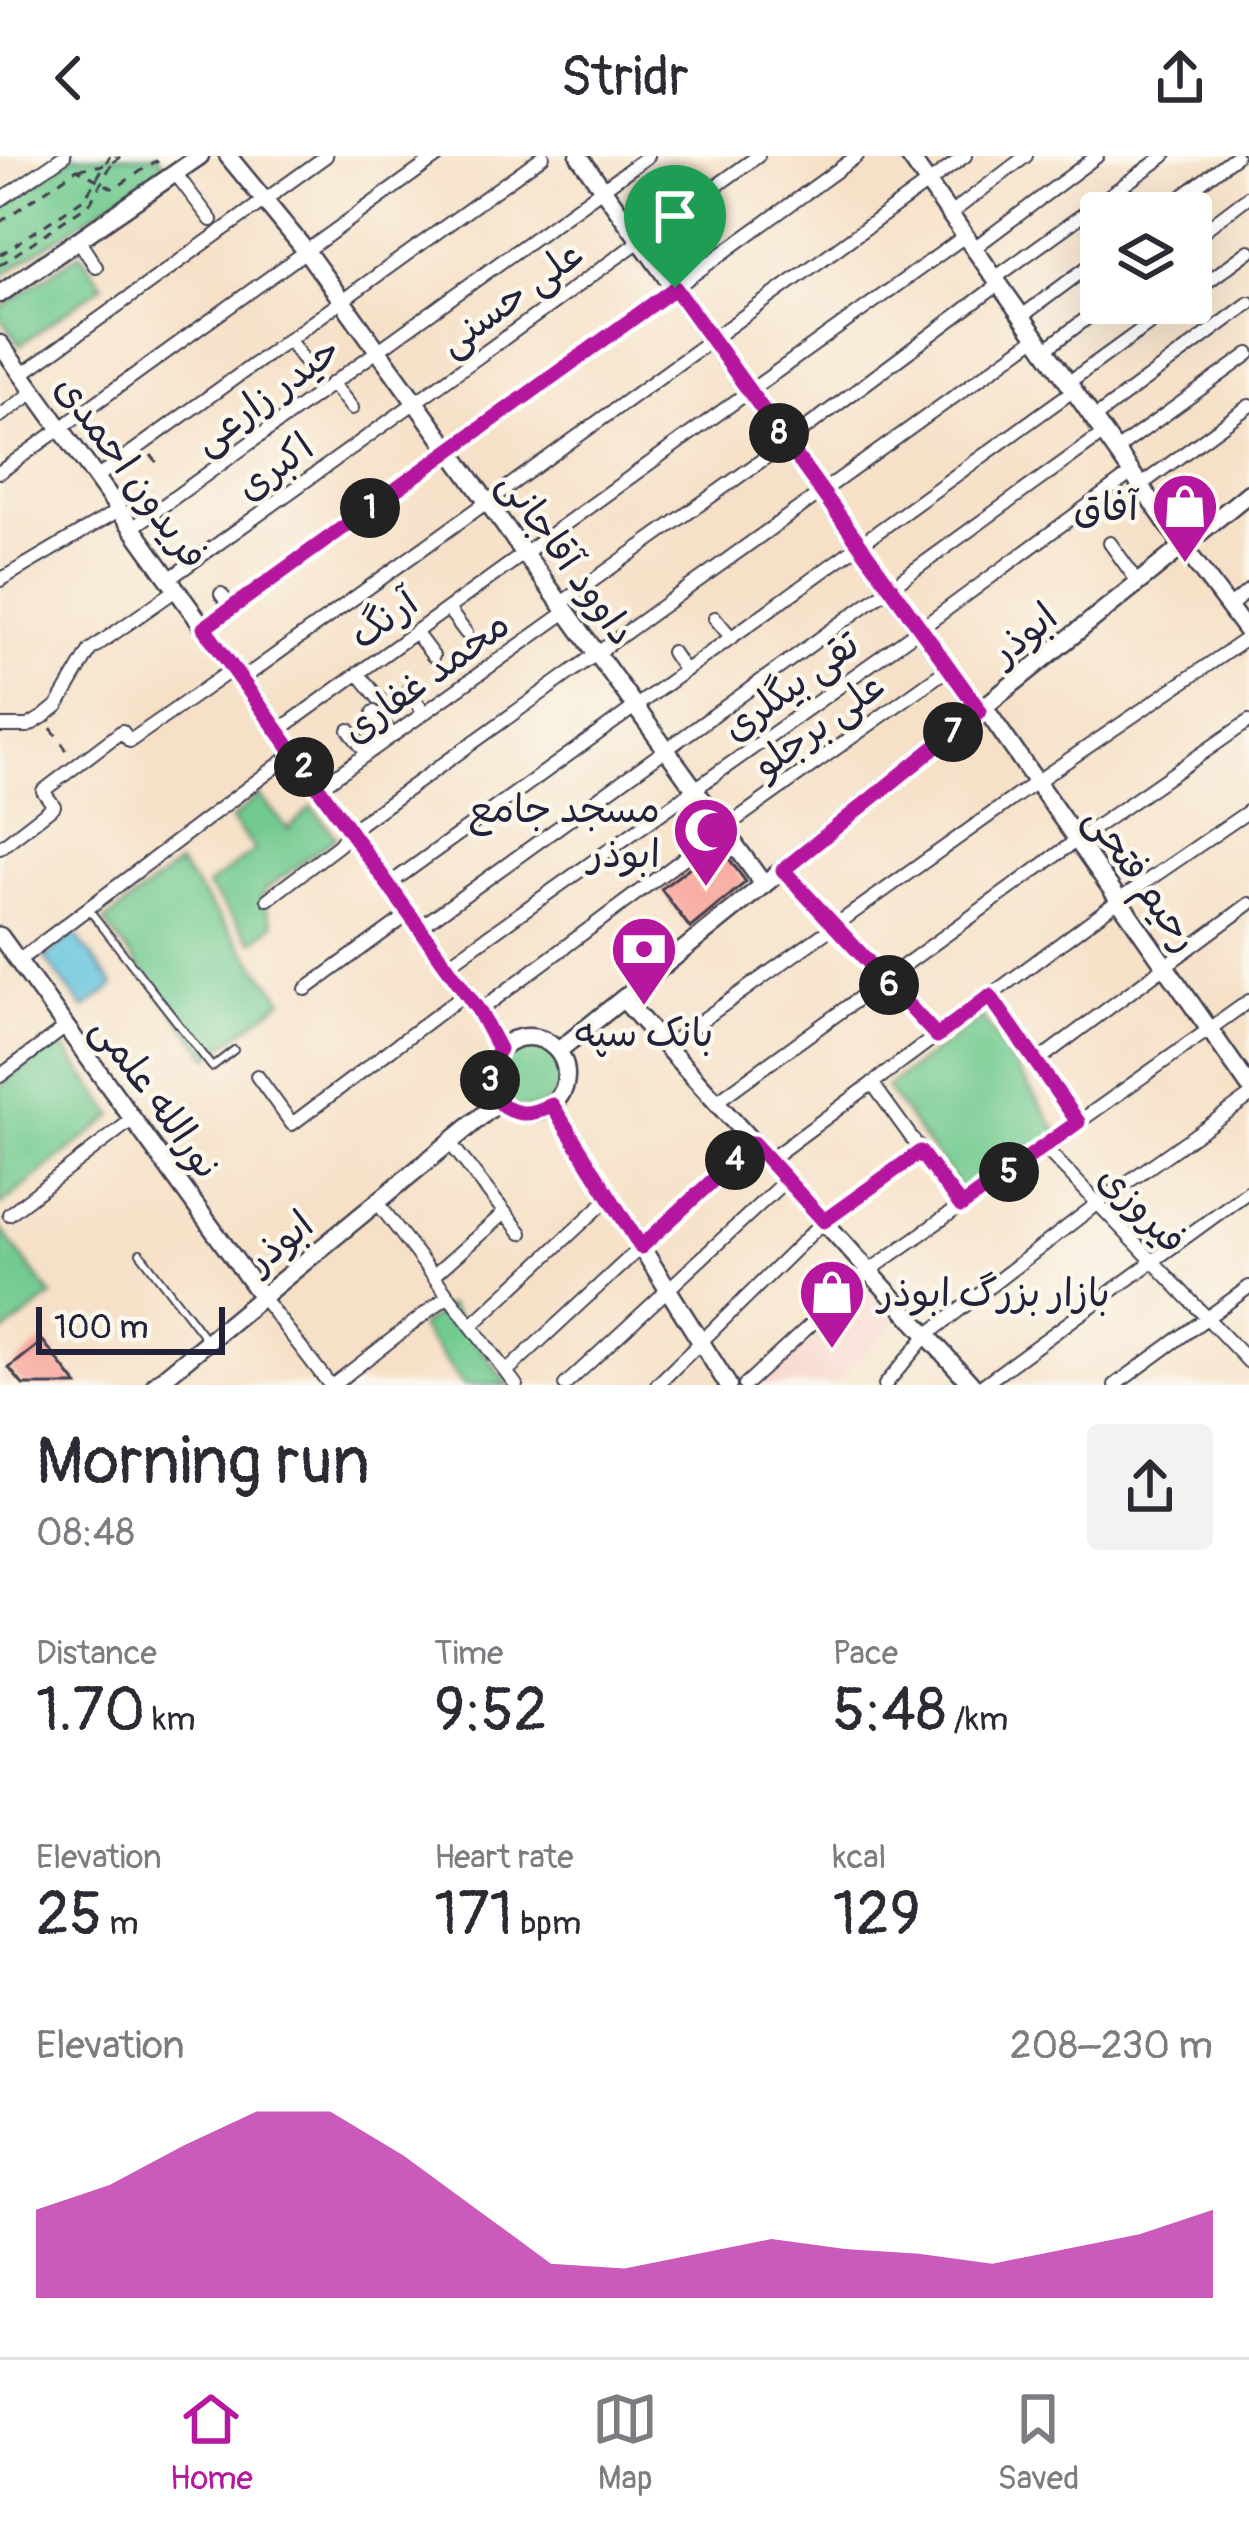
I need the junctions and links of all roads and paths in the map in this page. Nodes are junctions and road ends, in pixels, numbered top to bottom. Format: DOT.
graph roads {
  1 [pos="45,156"];
  2 [pos="64,156"];
  3 [pos="188,156"];
  4 [pos="200,156"];
  5 [pos="228,156"];
  6 [pos="326,156"];
  7 [pos="438,156"];
  8 [pos="543,156"];
  9 [pos="579,156"];
  10 [pos="648,156"];
  11 [pos="758,156"];
  12 [pos="857,156"];
  13 [pos="909,156"];
  14 [pos="965,156"];
  15 [pos="1026,156"];
  16 [pos="1097,156"];
  17 [pos="1164,156"];
  18 [pos="1236,156"];
  19 [pos="115,158"];
  20 [pos="105,165"];
  21 [pos="163,165"];
  22 [pos="76,170"];
  23 [pos="37,175"];
  24 [pos="99,181"];
  25 [pos="929,184"];
  26 [pos="603,189"];
  27 [pos="1188,192"];
  28 [pos="1249,196"];
  29 [pos="0,200"];
  30 [pos="264,200"];
  31 [pos="950,214"];
  32 [pos="211,220"];
  33 [pos="0,222"];
  34 [pos="1212,224"];
  35 [pos="77,239"];
  36 [pos="640,241"];
  37 [pos="970,242"];
  38 [pos="306,251"];
  39 [pos="1249,251"];
  40 [pos="0,255"];
  41 [pos="0,265"];
  42 [pos="96,267"];
  43 [pos="1080,273"];
  44 [pos="1212,278"];
  45 [pos="997,281"];
  46 [pos="0,285"];
  47 [pos="675,288"];
  48 [pos="0,294"];
  49 [pos="342,301"];
  50 [pos="1249,303"];
  51 [pos="1022,316"];
  52 [pos="1080,319"];
  53 [pos="1151,324"];
  54 [pos="288,339"];
  55 [pos="712,340"];
  56 [pos="1041,343"];
  57 [pos="378,350"];
  58 [pos="2,352"];
  59 [pos="1249,354"];
  60 [pos="308,366"];
  61 [pos="21,375"];
  62 [pos="332,383"];
  63 [pos="1071,386"];
  64 [pos="34,392"];
  65 [pos="749,392"];
  66 [pos="415,402"];
  67 [pos="1249,406"];
  68 [pos="352,408"];
  69 [pos="0,416"];
  70 [pos="1099,425"];
  71 [pos="60,428"];
  72 [pos="786,443"];
  73 [pos="1116,450"];
  74 [pos="450,451"];
  75 [pos="0,472"];
  76 [pos="96,478"];
  77 [pos="1137,479"];
  78 [pos="823,493"];
  79 [pos="1249,493"];
  80 [pos="487,502"];
  81 [pos="119,510"];
  82 [pos="131,528"];
  83 [pos="1110,543"];
  84 [pos="859,544"];
  85 [pos="1184,546"];
  86 [pos="524,554"];
  87 [pos="2,574"];
  88 [pos="1138,582"];
  89 [pos="172,585"];
  90 [pos="889,586"];
  91 [pos="1249,590"];
  92 [pos="221,594"];
  93 [pos="1228,607"];
  94 [pos="563,608"];
  95 [pos="232,609"];
  96 [pos="448,609"];
  97 [pos="715,618"];
  98 [pos="204,628"];
  99 [pos="920,629"];
  100 [pos="415,632"];
  101 [pos="466,633"];
  102 [pos="1249,636"];
  103 [pos="730,637"];
  104 [pos="672,652"];
  105 [pos="596,653"];
  106 [pos="433,656"];
  107 [pos="949,668"];
  108 [pos="684,670"];
  109 [pos="358,673"];
  110 [pos="237,674"];
  111 [pos="408,690"];
  112 [pos="634,706"];
  113 [pos="982,709"];
  114 [pos="424,713"];
  115 [pos="43,717"];
  116 [pos="1249,721"];
  117 [pos="0,726"];
  118 [pos="349,730"];
  119 [pos="278,731"];
  120 [pos="393,736"];
  121 [pos="665,748"];
  122 [pos="294,753"];
  123 [pos="367,754"];
  124 [pos="76,765"];
  125 [pos="1036,782"];
  126 [pos="319,788"];
  127 [pos="694,790"];
  128 [pos="1249,812"];
  129 [pos="723,830"];
  130 [pos="345,838"];
  131 [pos="1077,840"];
  132 [pos="0,848"];
  133 [pos="783,870"];
  134 [pos="388,885"];
  135 [pos="764,886"];
  136 [pos="268,899"];
  137 [pos="1119,900"];
  138 [pos="1249,904"];
  139 [pos="88,908"];
  140 [pos="414,921"];
  141 [pos="833,924"];
  142 [pos="1,941"];
  143 [pos="18,961"];
  144 [pos="446,966"];
  145 [pos="1166,967"];
  146 [pos="884,979"];
  147 [pos="306,989"];
  148 [pos="466,993"];
  149 [pos="990,996"];
  150 [pos="623,999"];
  151 [pos="1249,1001"];
  152 [pos="479,1011"];
  153 [pos="66,1027"];
  154 [pos="1209,1029"];
  155 [pos="937,1036"];
  156 [pos="666,1046"];
  157 [pos="499,1049"];
  158 [pos="234,1050"];
  159 [pos="559,1052"];
  160 [pos="1036,1062"];
  161 [pos="0,1076"];
  162 [pos="257,1076"];
  163 [pos="872,1083"];
  164 [pos="1249,1086"];
  165 [pos="1249,1097"];
  166 [pos="500,1101"];
  167 [pos="716,1102"];
  168 [pos="552,1105"];
  169 [pos="133,1120"];
  170 [pos="1078,1122"];
  171 [pos="450,1143"];
  172 [pos="753,1143"];
  173 [pos="1044,1147"];
  174 [pos="920,1152"];
  175 [pos="769,1160"];
  176 [pos="786,1180"];
  177 [pos="1249,1191"];
  178 [pos="610,1197"];
  179 [pos="378,1203"];
  180 [pos="1098,1203"];
  181 [pos="961,1206"];
  182 [pos="504,1213"];
  183 [pos="9,1214"];
  184 [pos="824,1221"];
  185 [pos="521,1232"];
  186 [pos="641,1247"];
  187 [pos="140,1253"];
  188 [pos="1152,1260"];
  189 [pos="869,1271"];
  190 [pos="433,1276"];
  191 [pos="1249,1287"];
  192 [pos="668,1289"];
  193 [pos="448,1296"];
  194 [pos="262,1297"];
  195 [pos="1207,1318"];
  196 [pos="471,1326"];
  197 [pos="927,1335"];
  198 [pos="208,1342"];
  199 [pos="701,1342"];
  200 [pos="1249,1362"];
  201 [pos="506,1372"];
  202 [pos="155,1385"];
  203 [pos="332,1385"];
  204 [pos="516,1385"];
  205 [pos="565,1385"];
  206 [pos="657,1385"];
  207 [pos="728,1385"];
  208 [pos="745,1385"];
  209 [pos="886,1385"];
  210 [pos="972,1385"];
  211 [pos="983,1385"];
  212 [pos="1115,1385"];
  1 -- 23 [label="street"];
  2 -- 23 [label="street"];
  3 -- 21 [label="street"];
  4 -- 21 [label="street"];
  5 -- 30 [label="street, داوود آقاجانی"];
  6 -- 30 [label="street"];
  7 -- 38 [label="street"];
  8 -- 49 [label="street"];
  9 -- 26 [label="street, رحیم فتحی"];
  10 -- 26 [label="street, حیدر زارعی"];
  11 -- 36 [label="street, علی حسنی"];
  12 -- 47 [label="street"];
  13 -- 25 [label="street"];
  14 -- 25 [label="street"];
  15 -- 31 [label="street"];
  16 -- 37 [label="street, آرنگ"];
  17 -- 45 [label="street, محمد غفاری"];
  18 -- 27 [label="street"];
  19 -- 20 [label="path"];
  19 -- 24 [label="path"];
  20 -- 22 [label="path"];
  20 -- 24 [label="path"];
  21 -- 24 [label="path"];
  21 -- 32 [label="street"];
  21 -- 35 [label="street"];
  22 -- 24 [label="path"];
  22 -- 33 [label="path"];
  23 -- 29 [label="street"];
  24 -- 40 [label="path"];
  24 -- 41 [label="path"];
  25 -- 31 [label="street"];
  25 -- 55 [label="street"];
  26 -- 36 [label="street, رحیم فتحی"];
  26 -- 57 [label="street, حیدر زارعی"];
  28 -- 34 [label="street"];
  30 -- 38 [label="street, داوود آقاجانی"];
  30 -- 61 [label="street"];
  31 -- 37 [label="street"];
  35 -- 42 [label="street"];
  35 -- 46 [label="street"];
  35 -- 48 [label="street"];
  36 -- 47 [label="street, رحیم فتحی"];
  36 -- 66 [label="street, علی حسنی"];
  37 -- 45 [label="street"];
  37 -- 65 [label="street, آرنگ"];
  38 -- 49 [label="street, داوود آقاجانی"];
  38 -- 71 [label="street"];
  39 -- 44 [label="street"];
  43 -- 51 [label="street"];
  45 -- 51 [label="street"];
  45 -- 72 [label="street, محمد غفاری"];
  47 -- 55 [label="street, رحیم فتحی"];
  47 -- 74 [label="street"];
  49 -- 54 [label="street"];
  49 -- 57 [label="street, داوود آقاجانی"];
  50 -- 70 [label="street"];
  51 -- 56 [label="street"];
  52 -- 56 [label="street"];
  53 -- 63 [label="street"];
  54 -- 60 [label="street"];
  54 -- 76 [label="street"];
  55 -- 65 [label="street, رحیم فتحی"];
  55 -- 80 [label="street"];
  56 -- 63 [label="street"];
  56 -- 78 [label="street"];
  57 -- 62 [label="street, حیدر زارعی"];
  57 -- 66 [label="street, داوود آقاجانی"];
  58 -- 61 [label="street, فریدون احمدی"];
  59 -- 73 [label="street"];
  61 -- 64 [label="street, فریدون احمدی"];
  62 -- 68 [label="street"];
  62 -- 82 [label="street, حیدر زارعی"];
  63 -- 70 [label="street"];
  63 -- 84 [label="street"];
  64 -- 69 [label="street"];
  64 -- 71 [label="street, فریدون احمدی"];
  65 -- 72 [label="street, رحیم فتحی"];
  65 -- 86 [label="street, آرنگ"];
  66 -- 74 [label="street, داوود آقاجانی"];
  66 -- 89 [label="street, اکبری"];
  67 -- 77 [label="street, تقی بیگلری"];
  70 -- 73 [label="street"];
  70 -- 90 [label="street"];
  71 -- 75 [label="street"];
  71 -- 76 [label="street, فریدون احمدی"];
  72 -- 78 [label="street, رحیم فتحی"];
  72 -- 94 [label="street, محمد غفاری"];
  73 -- 77 [label="street"];
  74 -- 80 [label="street, داوود آقاجانی"];
  74 -- 95 [label="street"];
  76 -- 81 [label="street, فریدون احمدی"];
  77 -- 85 [label="street"];
  77 -- 99 [label="street, تقی بیگلری"];
  78 -- 84 [label="street, رحیم فتحی"];
  78 -- 105 [label="street"];
  79 -- 85 [label="street, ابوذر"];
  80 -- 86 [label="street, داوود آقاجانی"];
  80 -- 110 [label="street"];
  81 -- 82 [label="street, فریدون احمدی"];
  81 -- 87 [label="street"];
  82 -- 89 [label="street, فریدون احمدی"];
  83 -- 88 [label="street"];
  84 -- 90 [label="street, رحیم فتحی"];
  84 -- 103 [label="street"];
  85 -- 88 [label="street, ابوذر"];
  85 -- 93 [label="street"];
  86 -- 94 [label="street, داوود آقاجانی"];
  86 -- 96 [label="street, آرنگ"];
  88 -- 113 [label="street, ابوذر"];
  89 -- 98 [label="street, فریدون احمدی"];
  89 -- 115 [label="street, اکبری"];
  90 -- 99 [label="street, رحیم فتحی"];
  90 -- 121 [label="street"];
  91 -- 93 [label="street"];
  92 -- 95 [label="street"];
  93 -- 102 [label="street"];
  94 -- 105 [label="street, داوود آقاجانی"];
  94 -- 114 [label="street, محمد غفاری"];
  95 -- 98 [label="street"];
  96 -- 100 [label="street, آرنگ"];
  96 -- 101 [label="street"];
  97 -- 103 [label="street"];
  98 -- 110 [label="street, فریدون احمدی"];
  99 -- 107 [label="street, رحیم فتحی"];
  99 -- 127 [label="street, تقی بیگلری"];
  100 -- 106 [label="street"];
  100 -- 109 [label="street, آرنگ"];
  102 -- 125 [label="street"];
  103 -- 108 [label="street"];
  104 -- 108 [label="street"];
  105 -- 112 [label="street, داوود آقاجانی"];
  105 -- 130 [label="street"];
  107 -- 113 [label="street, رحیم فتحی"];
  107 -- 129 [label="street, علی برجلو"];
  108 -- 112 [label="street"];
  109 -- 119 [label="street, آرنگ"];
  109 -- 120 [label="street"];
  110 -- 119 [label="street, فریدون احمدی"];
  110 -- 124 [label="street"];
  111 -- 114 [label="street"];
  112 -- 121 [label="street, داوود آقاجانی"];
  112 -- 134 [label="street"];
  113 -- 125 [label="street, رحیم فتحی"];
  113 -- 133 [label="street, ابوذر"];
  114 -- 120 [label="street, محمد غفاری"];
  115 -- 117 [label="street"];
  115 -- 124 [label="path"];
  116 -- 131 [label="street"];
  118 -- 123 [label="street"];
  119 -- 122 [label="street, فریدون احمدی"];
  120 -- 123 [label="street, محمد غفاری"];
  121 -- 127 [label="street, داوود آقاجانی"];
  121 -- 140 [label="street"];
  122 -- 126 [label="street, فریدون احمدی"];
  122 -- 139 [label="street"];
  123 -- 126 [label="street, محمد غفاری"];
  124 -- 132 [label="street"];
  125 -- 131 [label="street, رحیم فتحی"];
  125 -- 141 [label="street"];
  126 -- 130 [label="street, فریدون احمدی"];
  127 -- 129 [label="street, داوود آقاجانی"];
  127 -- 144 [label="street, تقی بیگلری"];
  128 -- 137 [label="street"];
  129 -- 135 [label="street, داوود آقاجانی"];
  129 -- 152 [label="street, علی برجلو"];
  130 -- 134 [label="street, فریدون احمدی"];
  130 -- 136 [label="street"];
  131 -- 137 [label="street, رحیم فتحی"];
  131 -- 146 [label="street"];
  133 -- 135 [label="street, ابوذر"];
  133 -- 141 [label="street"];
  134 -- 140 [label="street, فریدون احمدی"];
  135 -- 150 [label="street, ابوذر"];
  137 -- 145 [label="street, رحیم فتحی"];
  137 -- 149 [label="street"];
  138 -- 145 [label="street"];
  139 -- 143 [label="street"];
  139 -- 158 [label="lane"];
  140 -- 144 [label="street, فریدون احمدی"];
  140 -- 147 [label="street"];
  141 -- 146 [label="street"];
  141 -- 156 [label="street"];
  142 -- 143 [label="street, نورالله علمی"];
  143 -- 153 [label="street, نورالله علمی"];
  144 -- 148 [label="street, فریدون احمدی"];
  145 -- 154 [label="street, رحیم فتحی"];
  145 -- 160 [label="street"];
  146 -- 155 [label="street"];
  146 -- 167 [label="street"];
  148 -- 152 [label="street, فریدون احمدی"];
  148 -- 162 [label="street"];
  149 -- 155 [label="street"];
  149 -- 160 [label="street, فیروزی"];
  150 -- 156 [label="street"];
  150 -- 159 [label="street, ابوذر"];
  151 -- 154 [label="street"];
  152 -- 157 [label="street, فریدون احمدی"];
  153 -- 161 [label="street"];
  153 -- 169 [label="street, نورالله علمی"];
  154 -- 164 [label="street, رحیم فتحی"];
  154 -- 170 [label="street"];
  155 -- 163 [label="street"];
  156 -- 167 [label="street"];
  157 -- 159 [label="street"];
  157 -- 166 [label="street"];
  159 -- 168 [label="street"];
  160 -- 170 [label="street, فیروزی"];
  163 -- 174 [label="street"];
  163 -- 175 [label="street"];
  165 -- 180 [label="street"];
  166 -- 168 [label="street"];
  166 -- 171 [label="street, ابوذر"];
  167 -- 172 [label="street"];
  168 -- 178 [label="street"];
  169 -- 183 [label="street"];
  169 -- 194 [label="street, نورالله علمی"];
  170 -- 173 [label="street"];
  171 -- 179 [label="street, ابوذر"];
  171 -- 182 [label="street"];
  172 -- 175 [label="street"];
  172 -- 186 [label="street"];
  173 -- 180 [label="street, فیروزی"];
  173 -- 181 [label="street"];
  174 -- 181 [label="street"];
  174 -- 184 [label="street"];
  175 -- 176 [label="street"];
  176 -- 184 [label="street"];
  176 -- 192 [label="street"];
  177 -- 188 [label="street"];
  178 -- 186 [label="street"];
  178 -- 196 [label="street"];
  179 -- 190 [label="street"];
  179 -- 194 [label="street, ابوذر"];
  180 -- 188 [label="street, فیروزی"];
  180 -- 197 [label="street"];
  181 -- 189 [label="street"];
  182 -- 185 [label="street"];
  182 -- 190 [label="street"];
  184 -- 189 [label="street"];
  184 -- 199 [label="street"];
  186 -- 192 [label="street"];
  186 -- 201 [label="street"];
  187 -- 198 [label="lane"];
  188 -- 195 [label="street, فیروزی"];
  188 -- 211 [label="street"];
  189 -- 197 [label="street"];
  189 -- 208 [label="street"];
  190 -- 193 [label="street"];
  191 -- 195 [label="street"];
  192 -- 199 [label="street"];
  192 -- 205 [label="street"];
  193 -- 196 [label="street"];
  193 -- 203 [label="street"];
  194 -- 198 [label="street, ابوذر"];
  194 -- 203 [label="street"];
  195 -- 200 [label="street, فیروزی"];
  195 -- 212 [label="street"];
  196 -- 201 [label="street"];
  197 -- 209 [label="street"];
  197 -- 210 [label="street"];
  198 -- 202 [label="street, ابوذر"];
  199 -- 206 [label="street"];
  199 -- 207 [label="street"];
  201 -- 204 [label="street"];
}
